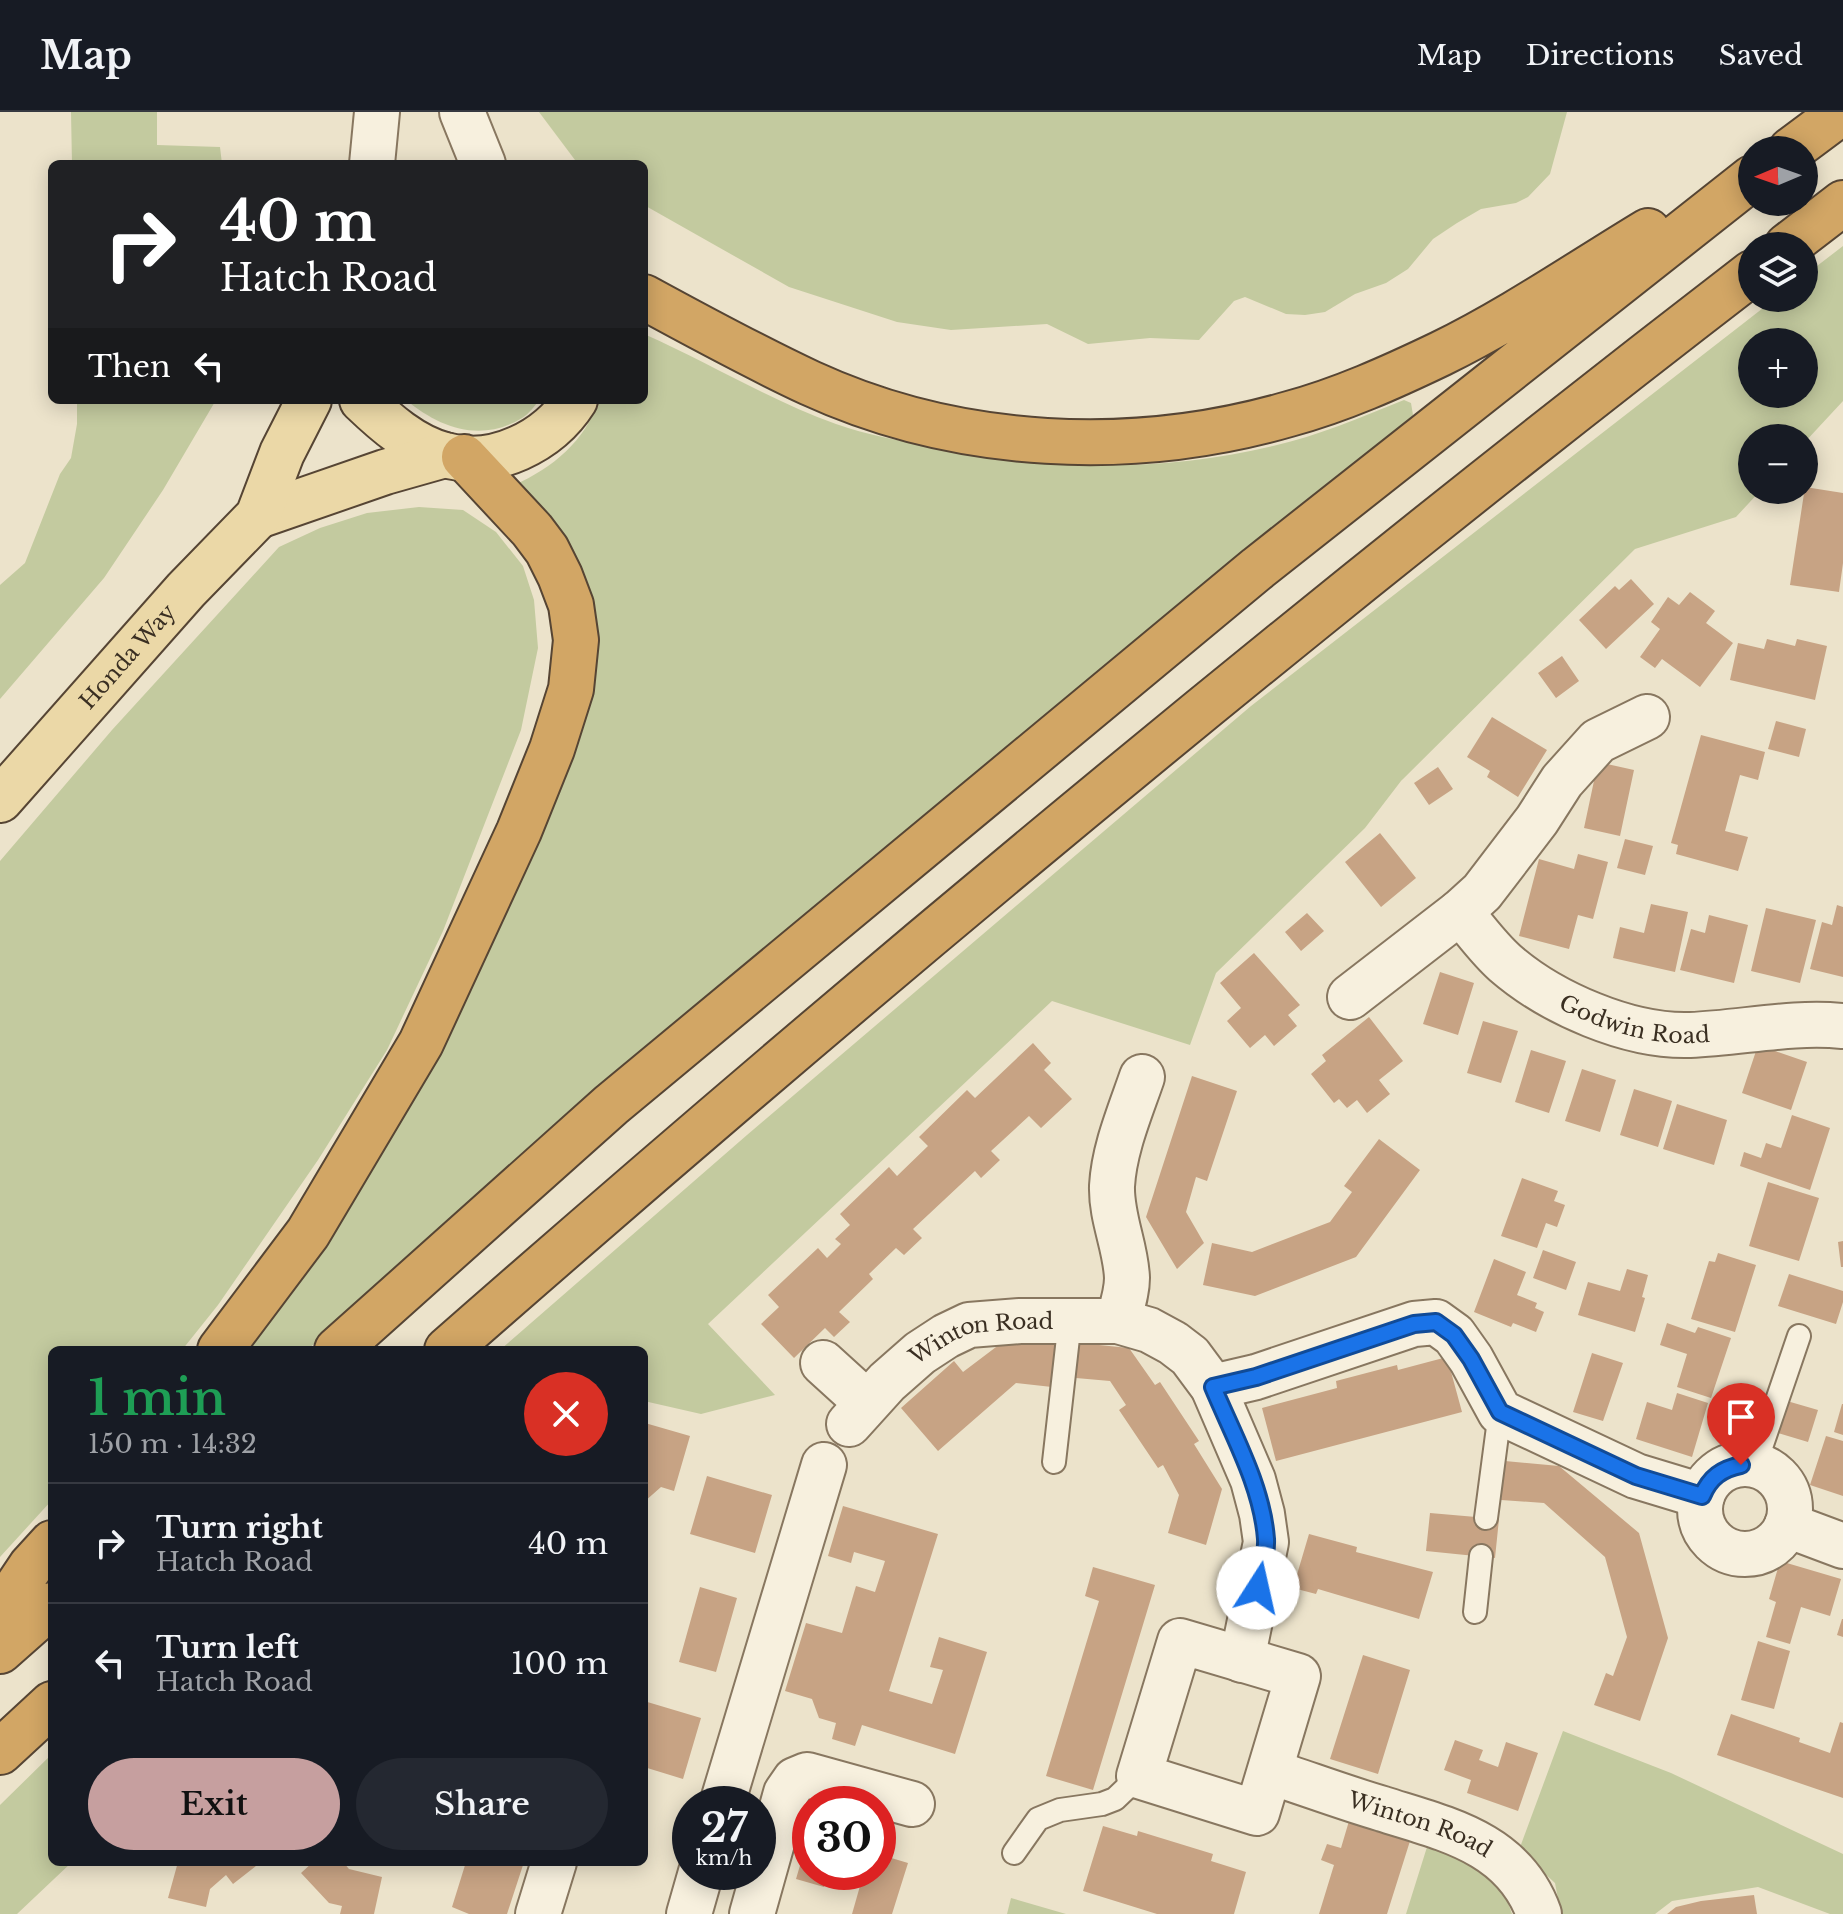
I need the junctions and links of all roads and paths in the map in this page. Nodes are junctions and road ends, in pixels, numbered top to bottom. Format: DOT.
graph roads {
  1 [pos="377,112"];
  2 [pos="462,112"];
  3 [pos="1842,112"];
  4 [pos="1810,136"];
  5 [pos="372,160"];
  6 [pos="481,160"];
  7 [pos="1738,185"];
  8 [pos="1738,189"];
  9 [pos="1843,203"];
  10 [pos="1805,232"];
  11 [pos="1738,284"];
  12 [pos="648,299"];
  13 [pos="307,404"];
  14 [pos="366,404"];
  15 [pos="573,404"];
  16 [pos="454,456"];
  17 [pos="258,516"];
  18 [pos="1647,717"];
  19 [pos="0,800"];
  20 [pos="1460,912"];
  21 [pos="1350,997"];
  22 [pos="1843,1026"];
  23 [pos="1142,1077"];
  24 [pos="1070,1320"];
  25 [pos="1118,1321"];
  26 [pos="1799,1336"];
  27 [pos="223,1346"];
  28 [pos="341,1346"];
  29 [pos="452,1346"];
  30 [pos="823,1363"];
  31 [pos="1213,1387"];
  32 [pos="1500,1412"];
  33 [pos="858,1414"];
  34 [pos="1054,1462"];
  35 [pos="824,1465"];
  36 [pos="1755,1465"];
  37 [pos="1702,1496"];
  38 [pos="1486,1518"];
  39 [pos="1787,1525"];
  40 [pos="1843,1546"];
  41 [pos="48,1547"];
  42 [pos="1481,1556"];
  43 [pos="48,1609"];
  44 [pos="0,1612"];
  45 [pos="1475,1612"];
  46 [pos="0,1651"];
  47 [pos="1242,1660"];
  48 [pos="48,1708"];
  49 [pos="0,1752"];
  50 [pos="1271,1772"];
  51 [pos="1139,1776"];
  52 [pos="727,1786"];
  53 [pos="912,1804"];
  54 [pos="1014,1853"];
  55 [pos="553,1866"];
  56 [pos="696,1890"];
  57 [pos="538,1914"];
  58 [pos="689,1914"];
  59 [pos="752,1914"];
  60 [pos="1539,1914"];
  1 -- 5 [label="street"];
  2 -- 6 [label="street"];
  3 -- 4 [label="highway"];
  7 -- 12 [label="highway"];
  8 -- 28 [label="highway"];
  9 -- 10 [label="highway"];
  11 -- 29 [label="highway"];
  13 -- 17 [label="main road, Honda Way"];
  14 -- 16 [label="main road"];
  15 -- 16 [label="main road, Honda Way"];
  16 -- 17 [label="main road, Honda Way"];
  16 -- 27 [label="highway"];
  17 -- 19 [label="main road, Honda Way"];
  18 -- 20 [label="street"];
  20 -- 21 [label="street"];
  20 -- 22 [label="street, Godwin Road"];
  23 -- 25 [label="street"];
  24 -- 25 [label="street, Winton Road"];
  24 -- 33 [label="street, Winton Road"];
  24 -- 34 [label="lane"];
  25 -- 31 [label="street, Winton Road"];
  26 -- 36 [label="lane"];
  30 -- 33 [label="street"];
  31 -- 32 [label="street"];
  31 -- 47 [label="street, Winton Road"];
  32 -- 37 [label="street"];
  32 -- 38 [label="lane"];
  33 -- 35 [label="lane"];
  35 -- 52 [label="street"];
  36 -- 37 [label="street"];
  36 -- 39 [label="street"];
  37 -- 39 [label="street"];
  39 -- 40 [label="street"];
  41 -- 44 [label="highway"];
  42 -- 45 [label="lane"];
  43 -- 46 [label="highway"];
  47 -- 50 [label="street"];
  47 -- 51 [label="street"];
  48 -- 49 [label="highway"];
  50 -- 51 [label="street"];
  50 -- 60 [label="street, Winton Road"];
  51 -- 54 [label="lane"];
  53 -- 59 [label="street"];
  55 -- 57 [label="street"];
  56 -- 58 [label="street"];
}
